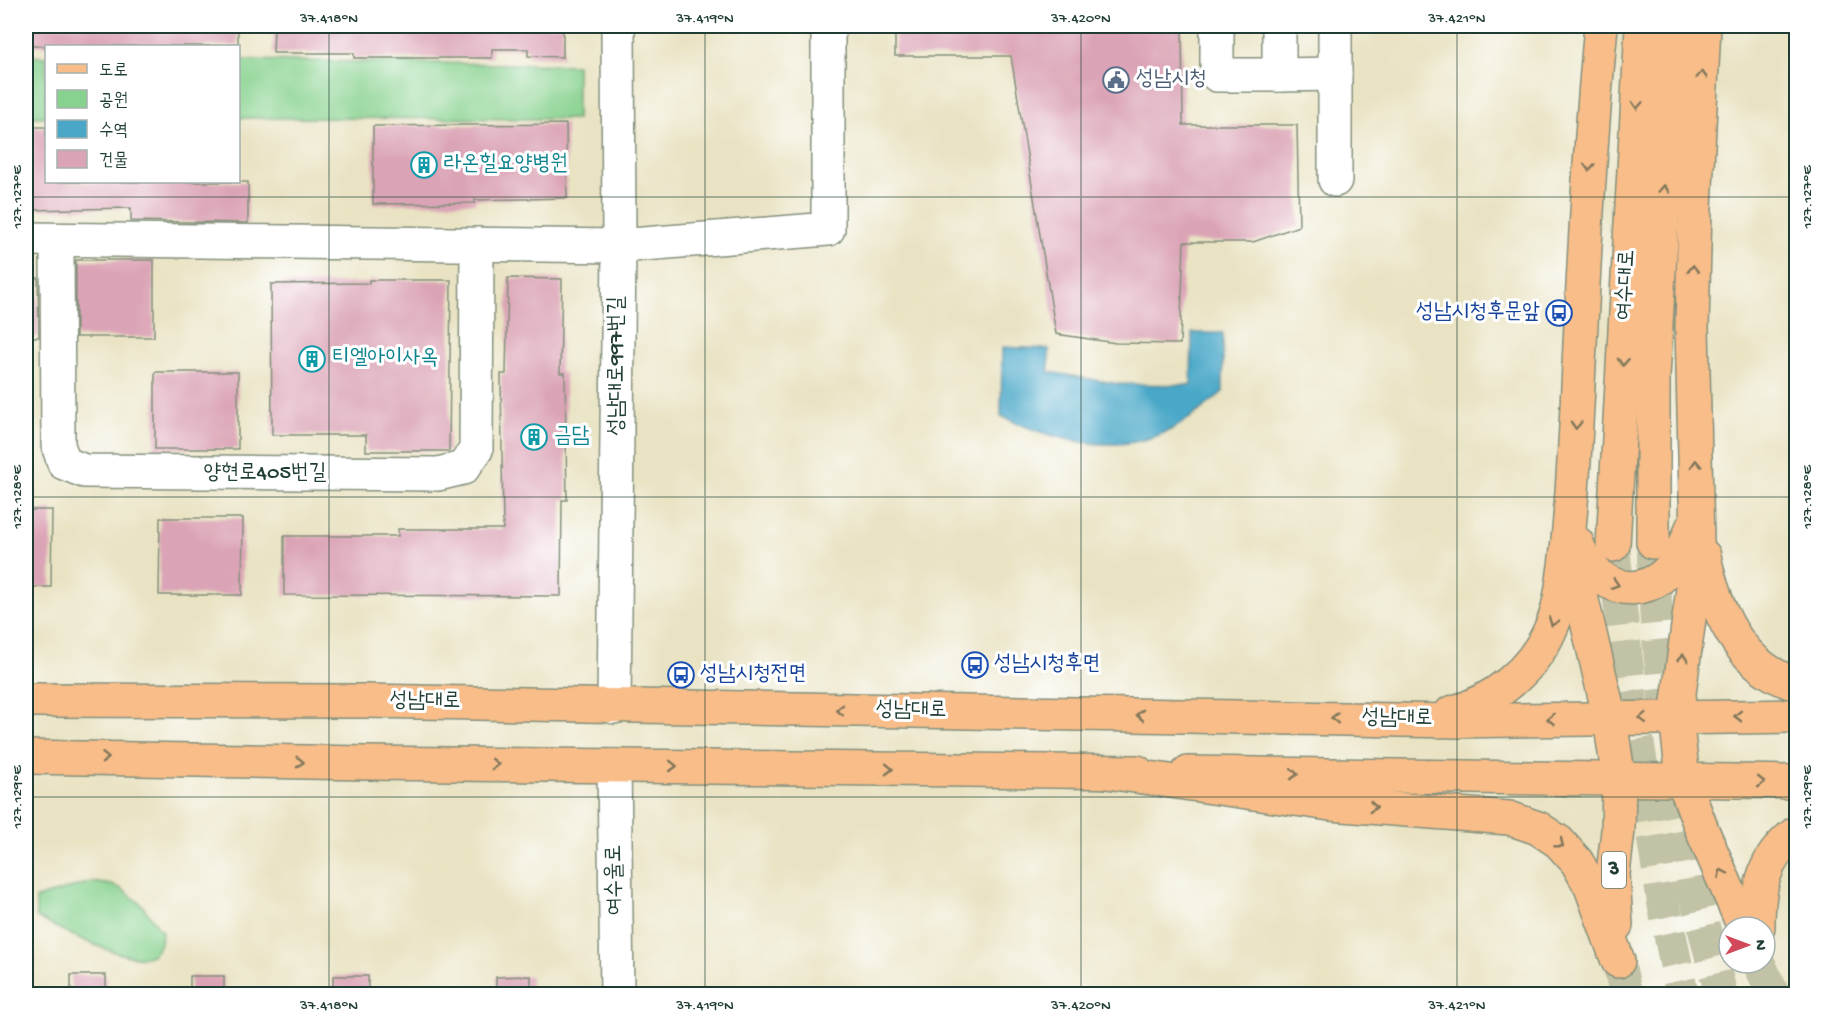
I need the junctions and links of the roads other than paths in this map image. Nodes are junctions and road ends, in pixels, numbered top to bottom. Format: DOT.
graph roads {
  1 [pos="618,26"];
  2 [pos="828,26"];
  3 [pos="1217,26"];
  4 [pos="1279,26"];
  5 [pos="1335,26"];
  6 [pos="1601,26"];
  7 [pos="1642,26"];
  8 [pos="1673,26"];
  9 [pos="1704,26"];
  10 [pos="1335,74"];
  11 [pos="1279,75"];
  12 [pos="1335,180"];
  13 [pos="41,240"];
  14 [pos="477,244"];
  15 [pos="619,246"];
  16 [pos="1698,510"];
  17 [pos="1571,524"];
  18 [pos="1653,542"];
  19 [pos="1613,545"];
  20 [pos="1797,684"];
  21 [pos="28,698"];
  22 [pos="614,707"];
  23 [pos="1676,716"];
  24 [pos="1797,716"];
  25 [pos="1610,719"];
  26 [pos="1419,720"];
  27 [pos="26,757"];
  28 [pos="70,758"];
  29 [pos="614,765"];
  30 [pos="26,771"];
  31 [pos="1107,772"];
  32 [pos="1619,780"];
  33 [pos="1683,780"];
  34 [pos="1797,782"];
  35 [pos="1797,833"];
  36 [pos="1739,915"];
  37 [pos="1758,915"];
  38 [pos="617,994"];
  1 -- 15 [label="street, 성남대로997번길"];
  2 -- 15 [label="street, 양현로405번길"];
  3 -- 11 [label="street"];
  4 -- 11 [label="street"];
  5 -- 10 [label="street"];
  6 -- 17 [label="main road, one-way"];
  7 -- 19 [label="main road, 여수대로, one-way"];
  18 -- 8 [label="main road, 여수대로, one-way"];
  16 -- 9 [label="main road, one-way"];
  10 -- 11 [label="street"];
  10 -- 12 [label="street"];
  13 -- 14 [label="street, 양현로405번길"];
  13 -- 14 [label="street, 양현로405번길"];
  14 -- 15 [label="street, 양현로405번길"];
  15 -- 22 [label="street, 성남대로997번길"];
  17 -- 16 [label="main road, one-way"];
  16 -- 20 [label="main road"];
  23 -- 16 [label="main road, one-way"];
  17 -- 25 [label="main road"];
  17 -- 26 [label="main road, one-way"];
  21 -- 22 [label="main road, 성남대로"];
  26 -- 22 [label="main road, 성남대로, one-way"];
  24 -- 23 [label="main road, 성남대로, one-way"];
  23 -- 25 [label="main road, 성남대로, one-way"];
  23 -- 33 [label="main road"];
  25 -- 26 [label="main road, 성남대로, one-way"];
  25 -- 32 [label="main road"];
  27 -- 28 [label="main road"];
  28 -- 29 [label="main road, one-way"];
  28 -- 30 [label="main road"];
  29 -- 31 [label="main road, one-way"];
  29 -- 38 [label="street, 여수울로"];
  31 -- 32 [label="main road, one-way"];
  31 -- 32 [label="main road, 3, one-way"];
  32 -- 33 [label="main road"];
  33 -- 34 [label="main road, one-way"];
  36 -- 33 [label="main road, one-way"];
  35 -- 37 [label="main road"];
}
